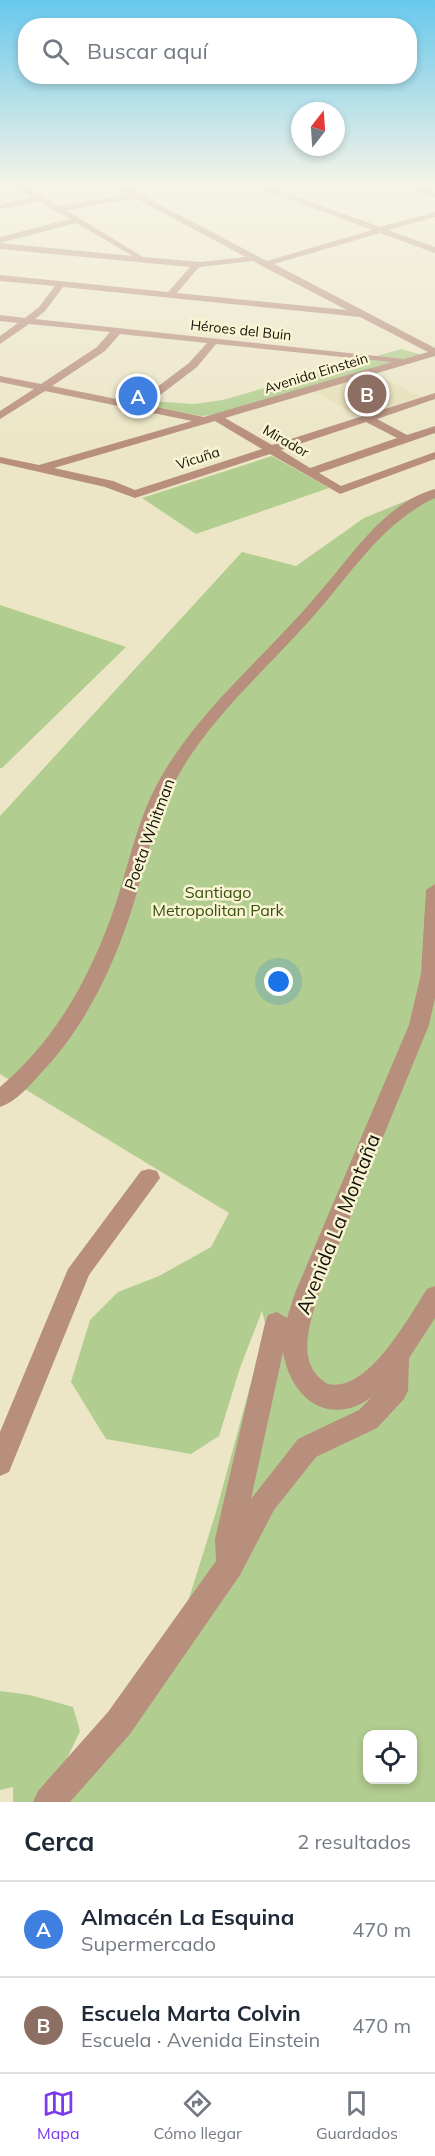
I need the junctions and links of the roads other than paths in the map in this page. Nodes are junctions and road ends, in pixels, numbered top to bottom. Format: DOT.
graph roads {
  1 [pos="190,271"];
  2 [pos="279,271"];
  3 [pos="0,278"];
  4 [pos="62,284"];
  5 [pos="170,295"];
  6 [pos="361,314"];
  7 [pos="0,318"];
  8 [pos="28,321"];
  9 [pos="118,330"];
  10 [pos="214,340"];
  11 [pos="0,341"];
  12 [pos="435,353"];
  13 [pos="408,361"];
  14 [pos="0,379"];
  15 [pos="41,387"];
  16 [pos="435,396"];
  17 [pos="138,407"];
  18 [pos="0,416"];
  19 [pos="218,418"];
  20 [pos="367,418"];
  21 [pos="205,420"];
  22 [pos="435,429"];
  23 [pos="407,439"];
  24 [pos="270,450"];
  25 [pos="435,455"];
  26 [pos="0,460"];
  27 [pos="39,469"];
  28 [pos="309,472"];
  29 [pos="435,493"];
  30 [pos="435,890"];
  31 [pos="0,1099"];
  32 [pos="149,1179"];
  33 [pos="435,1297"];
  34 [pos="277,1323"];
  35 [pos="397,1354"];
  36 [pos="0,1463"];
  37 [pos="230,1552"];
  38 [pos="49,1802"];
  1 -- 5 [label="street"];
  2 -- 6 [label="street"];
  3 -- 4 [label="street"];
  4 -- 5 [label="street"];
  4 -- 8 [label="street"];
  5 -- 6 [label="street"];
  6 -- 12 [label="street"];
  7 -- 8 [label="street, Héroes del Buin"];
  8 -- 9 [label="street, Héroes del Buin"];
  8 -- 11 [label="street"];
  9 -- 10 [label="street, Héroes del Buin"];
  9 -- 15 [label="street"];
  10 -- 13 [label="street, Héroes del Buin"];
  10 -- 17 [label="street"];
  12 -- 13 [label="street, Avenida Einstein"];
  13 -- 19 [label="street, Avenida Einstein"];
  14 -- 15 [label="street, Avenida Einstein"];
  15 -- 17 [label="street, Avenida Einstein"];
  15 -- 18 [label="street"];
  16 -- 20 [label="street, Vicuña"];
  17 -- 21 [label="street, Avenida Einstein"];
  19 -- 21 [label="street, Avenida Einstein"];
  19 -- 24 [label="street, Mirador"];
  20 -- 23 [label="street"];
  20 -- 24 [label="street, Vicuña"];
  21 -- 27 [label="street, Avenida Einstein"];
  22 -- 23 [label="street"];
  23 -- 28 [label="street"];
  24 -- 27 [label="street, Vicuña"];
  24 -- 28 [label="street, Mirador"];
  25 -- 28 [label="street, Mirador"];
  26 -- 27 [label="street"];
  29 -- 31 [label="street, Poeta Whitman"];
  30 -- 35 [label="street, Avenida La Montaña"];
  32 -- 36 [label="street"];
  33 -- 35 [label="street, Avenida La Montaña"];
  34 -- 37 [label="street"];
  35 -- 37 [label="street"];
  37 -- 38 [label="street"];
}
